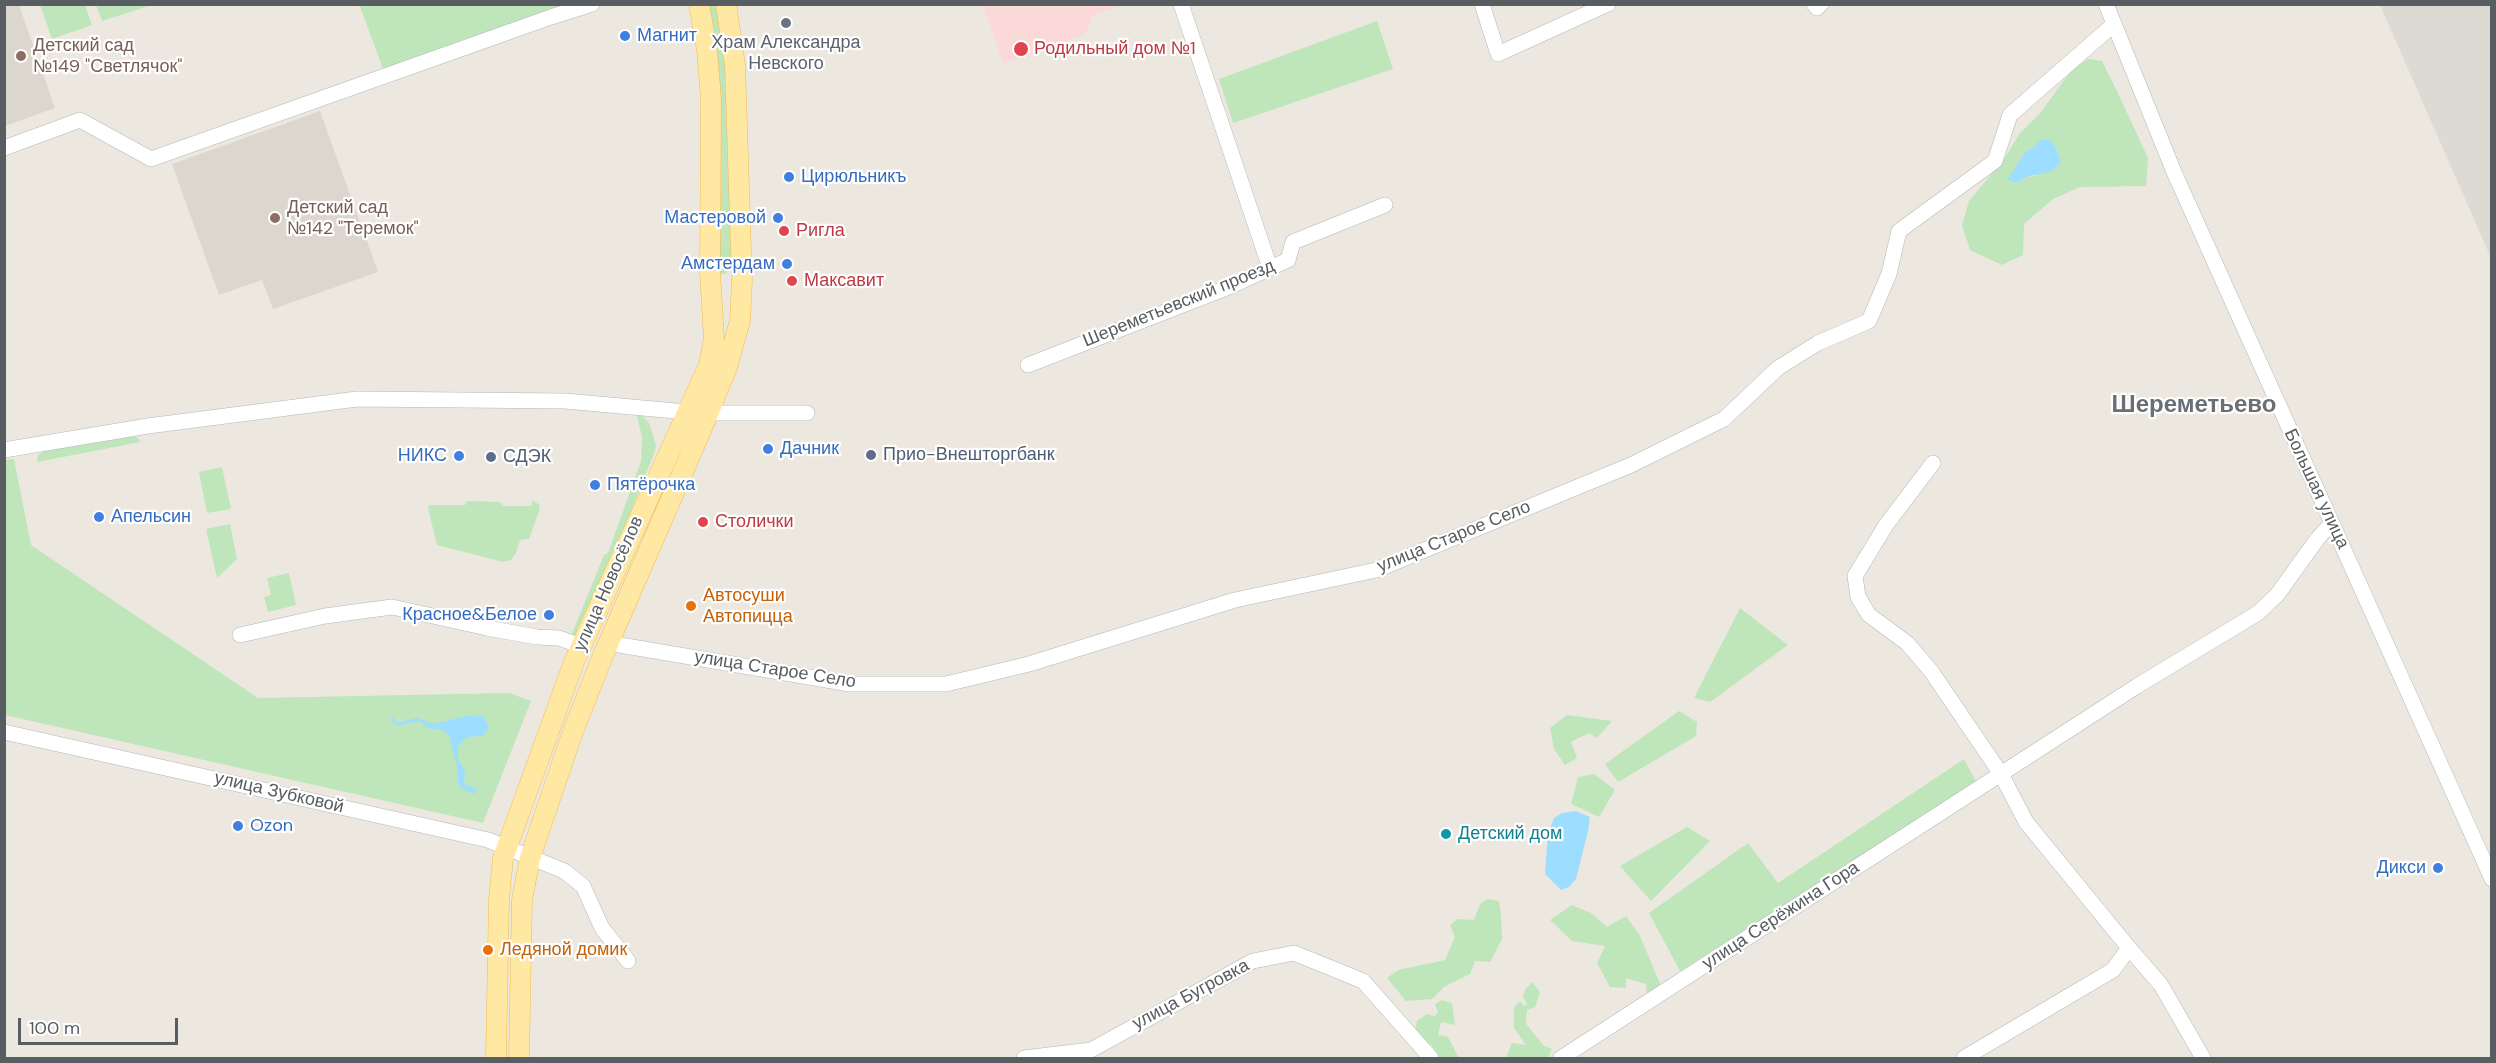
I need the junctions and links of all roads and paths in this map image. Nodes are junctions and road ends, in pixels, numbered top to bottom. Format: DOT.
graph roads {
  1 [pos="592,4"];
  2 [pos="699,4"];
  3 [pos="726,4"];
  4 [pos="1181,4"];
  5 [pos="1482,4"];
  6 [pos="1608,4"];
  7 [pos="2106,4"];
  8 [pos="2113,25"];
  9 [pos="4,148"];
  10 [pos="1385,205"];
  11 [pos="1270,268"];
  12 [pos="1028,365"];
  13 [pos="687,411"];
  14 [pos="709,413"];
  15 [pos="807,413"];
  16 [pos="4,450"];
  17 [pos="1933,463"];
  18 [pos="2332,523"];
  19 [pos="240,635"];
  20 [pos="608,643"];
  21 [pos="581,646"];
  22 [pos="4,732"];
  23 [pos="2001,774"];
  24 [pos="507,848"];
  25 [pos="530,858"];
  26 [pos="2491,875"];
  27 [pos="2129,948"];
  28 [pos="628,961"];
  29 [pos="495,1059"];
  30 [pos="519,1059"];
  31 [pos="1024,1059"];
  32 [pos="1431,1059"];
  33 [pos="1561,1059"];
  34 [pos="1964,1059"];
  35 [pos="2204,1059"];
  1 -- 9 [label="street"];
  2 -- 13 [label="main road, улица Новосёлов"];
  3 -- 14 [label="main road, улица Новосёлов"];
  4 -- 11 [label="street"];
  5 -- 6 [label="street"];
  7 -- 8 [label="street, Большая улица"];
  8 -- 18 [label="street, Большая улица"];
  8 -- 20 [label="street, улица Старое Село"];
  10 -- 11 [label="street, Шереметьевский проезд"];
  11 -- 12 [label="street, Шереметьевский проезд"];
  13 -- 16 [label="street"];
  13 -- 21 [label="main road, улица Новосёлов"];
  14 -- 15 [label="street"];
  14 -- 20 [label="main road, улица Новосёлов"];
  17 -- 23 [label="street"];
  18 -- 23 [label="street, улица Серёжина Гора"];
  18 -- 26 [label="street, Большая улица"];
  19 -- 21 [label="street"];
  20 -- 25 [label="main road, улица Новосёлов"];
  21 -- 24 [label="main road, улица Новосёлов"];
  22 -- 24 [label="street, улица Зубковой"];
  23 -- 27 [label="street"];
  23 -- 33 [label="street, улица Серёжина Гора"];
  24 -- 25 [label="street, улица Зубковой"];
  24 -- 29 [label="main road, улица Новосёлов"];
  25 -- 28 [label="street, улица Зубковой"];
  25 -- 30 [label="main road, улица Новосёлов"];
  27 -- 34 [label="street"];
  27 -- 35 [label="street"];
  31 -- 32 [label="street, улица Бугровка"];
}
